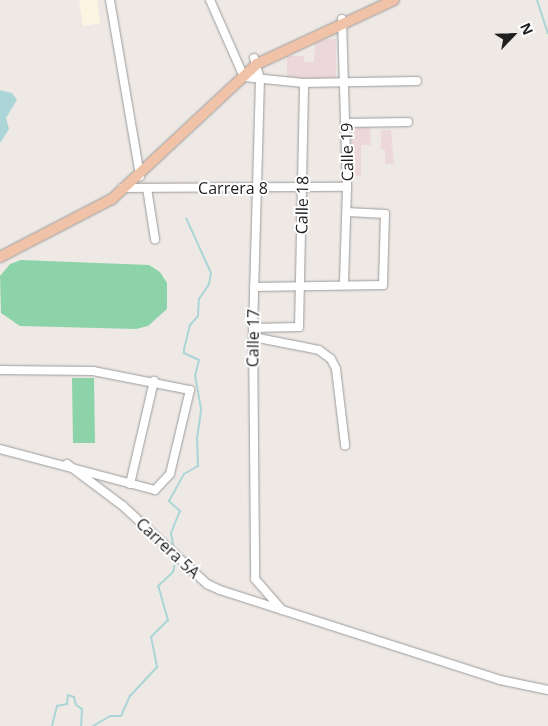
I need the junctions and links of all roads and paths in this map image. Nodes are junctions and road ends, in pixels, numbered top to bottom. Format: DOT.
graph roads {
  1 [pos="110,0"];
  2 [pos="210,0"];
  3 [pos="383,0"];
  4 [pos="394,0"];
  5 [pos="343,21"];
  6 [pos="256,61"];
  7 [pos="242,75"];
  8 [pos="260,79"];
  9 [pos="417,81"];
  10 [pos="304,83"];
  11 [pos="345,84"];
  12 [pos="408,122"];
  13 [pos="346,123"];
  14 [pos="139,173"];
  15 [pos="303,187"];
  16 [pos="347,187"];
  17 [pos="122,188"];
  18 [pos="147,188"];
  19 [pos="257,188"];
  20 [pos="347,212"];
  21 [pos="155,238"];
  22 [pos="0,250"];
  23 [pos="0,257"];
  24 [pos="300,285"];
  25 [pos="344,285"];
  26 [pos="254,287"];
  27 [pos="252,328"];
  28 [pos="252,337"];
  29 [pos="0,370"];
  30 [pos="154,381"];
  31 [pos="346,445"];
  32 [pos="0,449"];
  33 [pos="67,464"];
  34 [pos="130,484"];
  35 [pos="282,610"];
  36 [pos="548,690"];
  1 -- 14 [label="street"];
  2 -- 7 [label="street"];
  3 -- 5 [label="main road"];
  4 -- 5 [label="main road"];
  5 -- 6 [label="main road"];
  5 -- 11 [label="street, Calle 19"];
  6 -- 7 [label="main road"];
  6 -- 8 [label="street, Calle 17"];
  7 -- 8 [label="street"];
  7 -- 14 [label="main road"];
  8 -- 10 [label="street"];
  8 -- 19 [label="street, Calle 17"];
  9 -- 11 [label="street"];
  10 -- 11 [label="street"];
  10 -- 15 [label="street, Calle 18"];
  11 -- 13 [label="street, Calle 19"];
  12 -- 13 [label="street"];
  13 -- 16 [label="street, Calle 19"];
  14 -- 17 [label="main road"];
  15 -- 16 [label="street, Carrera 8"];
  15 -- 19 [label="street, Carrera 8"];
  15 -- 24 [label="street, Calle 18"];
  16 -- 20 [label="street, Calle 19"];
  17 -- 18 [label="street, Carrera 8"];
  17 -- 22 [label="main road"];
  17 -- 23 [label="main road"];
  18 -- 19 [label="street, Carrera 8"];
  18 -- 21 [label="street"];
  19 -- 26 [label="street, Calle 17"];
  20 -- 25 [label="street, Calle 19"];
  20 -- 25 [label="street"];
  24 -- 25 [label="street"];
  24 -- 26 [label="street"];
  24 -- 27 [label="street, Calle 18"];
  26 -- 27 [label="street, Calle 17"];
  27 -- 28 [label="street, Calle 17"];
  28 -- 31 [label="street"];
  28 -- 35 [label="street, Calle 17"];
  29 -- 30 [label="street"];
  30 -- 34 [label="street"];
  30 -- 34 [label="street, Carrera 5A"];
  32 -- 33 [label="street, Carrera 5A"];
  33 -- 34 [label="street, Carrera 5A"];
  33 -- 35 [label="street, Carrera 5A"];
  35 -- 36 [label="street, Carrera 5A"];
}
